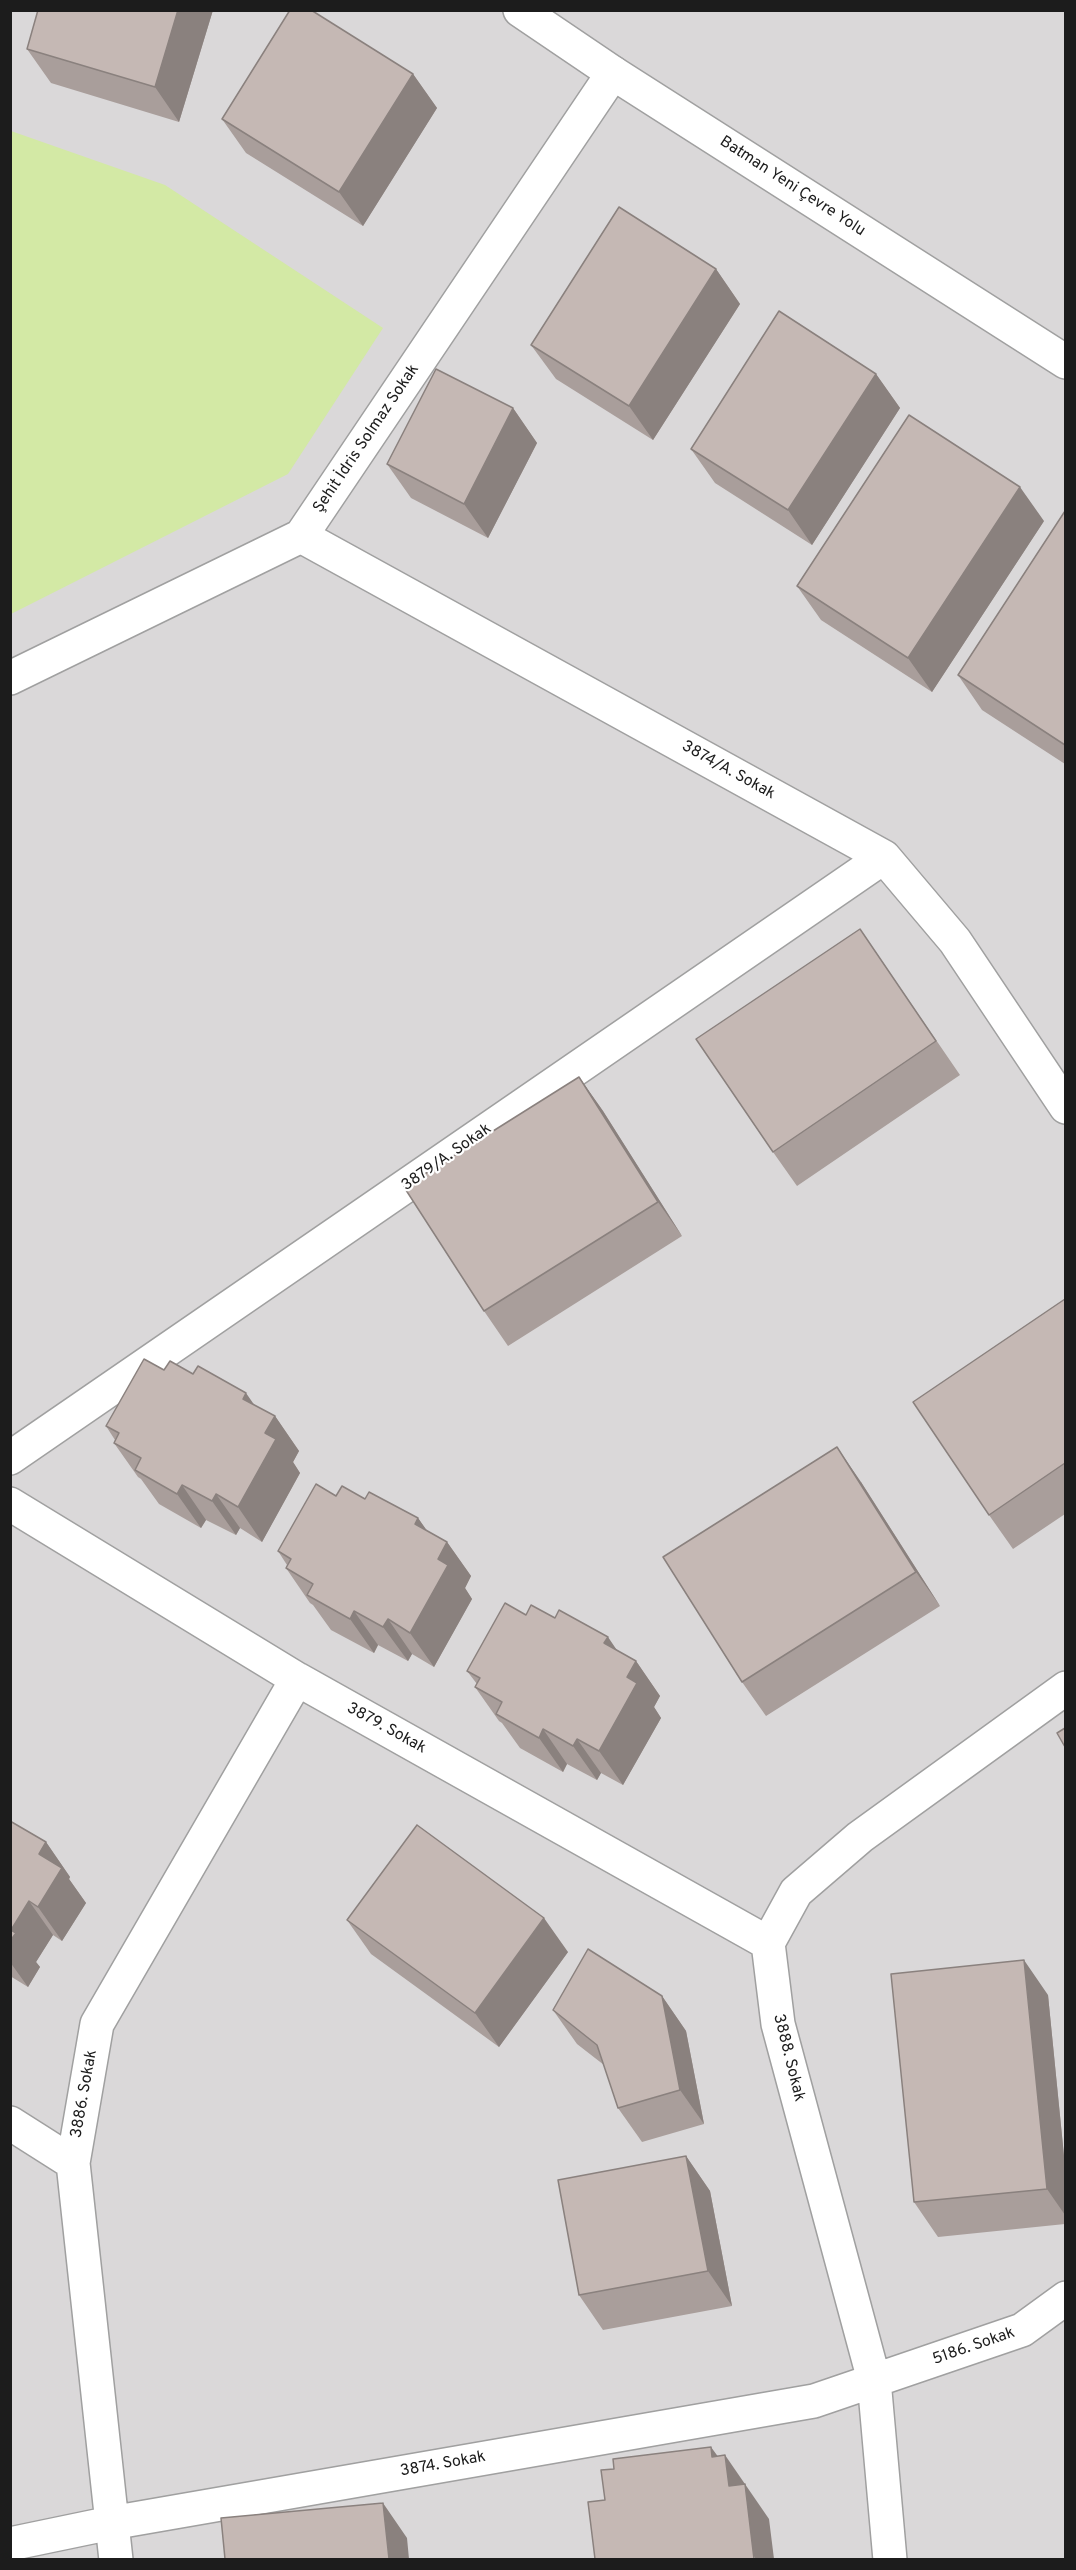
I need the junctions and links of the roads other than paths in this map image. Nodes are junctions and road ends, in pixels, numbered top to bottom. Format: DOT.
graph roads {
  1 [pos="520,10"];
  2 [pos="613,73"];
  3 [pos="1065,362"];
  4 [pos="302,536"];
  5 [pos="10,678"];
  6 [pos="884,857"];
  7 [pos="1065,1107"];
  8 [pos="10,1458"];
  9 [pos="10,1504"];
  10 [pos="297,1679"];
  11 [pos="1065,1688"];
  12 [pos="768,1942"];
  13 [pos="10,2123"];
  14 [pos="73,2163"];
  15 [pos="1065,2298"];
  16 [pos="874,2380"];
  17 [pos="111,2523"];
  18 [pos="10,2544"];
  19 [pos="116,2559"];
  20 [pos="890,2559"];
  1 -- 2 [label="street, Batman Yeni Çevre Yolu"];
  2 -- 3 [label="street, Batman Yeni Çevre Yolu"];
  2 -- 4 [label="street, Şehit İdris Solmaz Sokak"];
  4 -- 5 [label="street"];
  4 -- 6 [label="street, 3874/A. Sokak"];
  6 -- 7 [label="street, 3874/A. Sokak"];
  6 -- 8 [label="street, 3879/A. Sokak"];
  9 -- 10 [label="street, 3879. Sokak"];
  10 -- 12 [label="street, 3879. Sokak"];
  10 -- 14 [label="street, 3886. Sokak"];
  11 -- 12 [label="street"];
  12 -- 16 [label="street, 3888. Sokak"];
  13 -- 14 [label="street"];
  14 -- 17 [label="street, 3886. Sokak"];
  15 -- 16 [label="street, 5186. Sokak"];
  16 -- 17 [label="street, 3874. Sokak"];
  16 -- 20 [label="street, 3888. Sokak"];
  17 -- 18 [label="street, 3874. Sokak"];
  17 -- 19 [label="street, 3886. Sokak"];
}
